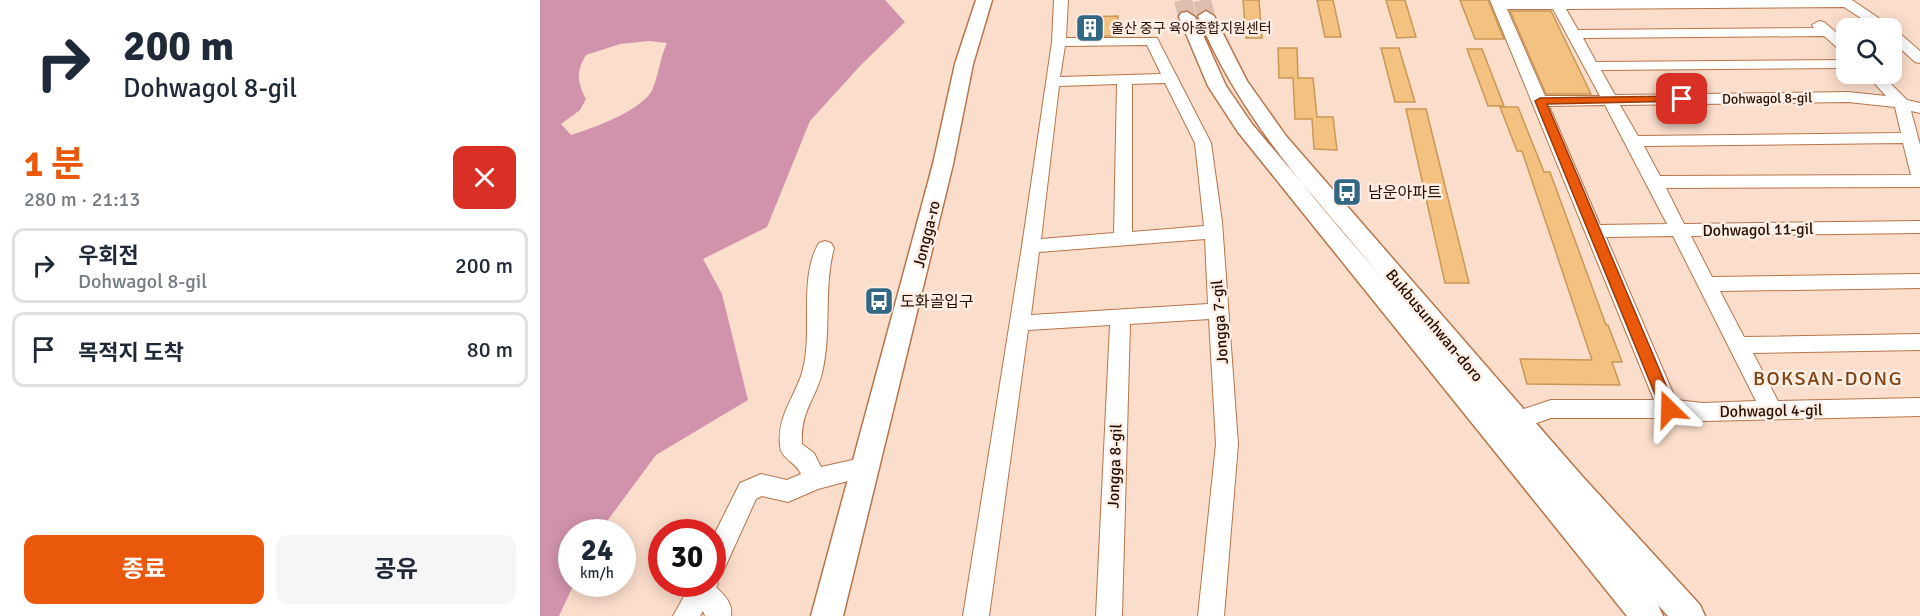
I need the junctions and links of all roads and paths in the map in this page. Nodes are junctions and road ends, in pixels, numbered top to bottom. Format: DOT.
graph roads {
  1 [pos="984,0"];
  2 [pos="1061,0"];
  3 [pos="1498,2"];
  4 [pos="1845,2"];
  5 [pos="1794,5"];
  6 [pos="1558,6"];
  7 [pos="1195,8"];
  8 [pos="1869,18"];
  9 [pos="1828,32"];
  10 [pos="1573,34"];
  11 [pos="1836,39"];
  12 [pos="1059,42"];
  13 [pos="1902,43"];
  14 [pos="1920,59"];
  15 [pos="1836,64"];
  16 [pos="1592,66"];
  17 [pos="1125,78"];
  18 [pos="1170,78"];
  19 [pos="1052,82"];
  20 [pos="1883,84"];
  21 [pos="1610,100"];
  22 [pos="1540,101"];
  23 [pos="1902,104"];
  24 [pos="1920,108"];
  25 [pos="1910,138"];
  26 [pos="1633,141"];
  27 [pos="1920,179"];
  28 [pos="1654,182"];
  29 [pos="1920,227"];
  30 [pos="1679,230"];
  31 [pos="1596,231"];
  32 [pos="1214,232"];
  33 [pos="1123,239"];
  34 [pos="1031,246"];
  35 [pos="825,248"];
  36 [pos="1920,281"];
  37 [pos="1707,285"];
  38 [pos="1219,311"];
  39 [pos="1120,317"];
  40 [pos="1020,323"];
  41 [pos="1427,334"];
  42 [pos="1920,342"];
  43 [pos="1739,345"];
  44 [pos="1920,407"];
  45 [pos="1669,409"];
  46 [pos="1771,409"];
  47 [pos="1517,422"];
  48 [pos="866,467"];
  49 [pos="815,479"];
  50 [pos="726,537"];
  51 [pos="697,597"];
  52 [pos="710,597"];
  53 [pos="686,616"];
  54 [pos="718,616"];
  55 [pos="827,616"];
  56 [pos="976,616"];
  57 [pos="1109,616"];
  58 [pos="1211,616"];
  59 [pos="1647,616"];
  60 [pos="1689,616"];
  1 -- 48 [label="main road, Jongga-ro"];
  2 -- 12 [label="street"];
  3 -- 6 [label="street"];
  3 -- 22 [label="street"];
  4 -- 5 [label="street"];
  4 -- 8 [label="street"];
  5 -- 6 [label="street"];
  5 -- 9 [label="street"];
  6 -- 10 [label="street"];
  7 -- 41 [label="main road, Bukbusunhwan-doro"];
  7 -- 41 [label="main road"];
  9 -- 10 [label="street"];
  9 -- 11 [label="street"];
  10 -- 16 [label="street"];
  12 -- 18 [label="street, Jongga 7-gil"];
  12 -- 19 [label="street"];
  13 -- 14 [label="street"];
  15 -- 16 [label="street"];
  16 -- 21 [label="street"];
  17 -- 18 [label="street"];
  17 -- 19 [label="street"];
  17 -- 33 [label="street"];
  18 -- 32 [label="street, Jongga 7-gil"];
  19 -- 34 [label="street"];
  20 -- 23 [label="street"];
  21 -- 22 [label="street, Dohwagol 8-gil"];
  21 -- 23 [label="street, Dohwagol 8-gil"];
  21 -- 26 [label="street"];
  22 -- 31 [label="street"];
  23 -- 24 [label="street, Dohwagol 8-gil"];
  23 -- 25 [label="street"];
  25 -- 26 [label="street"];
  25 -- 27 [label="street"];
  26 -- 28 [label="street"];
  27 -- 28 [label="street"];
  28 -- 30 [label="street"];
  29 -- 30 [label="street, Dohwagol 11-gil"];
  30 -- 31 [label="street, Dohwagol 11-gil"];
  30 -- 37 [label="street"];
  31 -- 45 [label="street"];
  32 -- 33 [label="street"];
  32 -- 38 [label="street, Jongga 7-gil"];
  33 -- 34 [label="street"];
  34 -- 40 [label="street"];
  35 -- 49 [label="street"];
  36 -- 37 [label="street"];
  37 -- 43 [label="street"];
  38 -- 39 [label="street"];
  38 -- 58 [label="street, Jongga 7-gil"];
  39 -- 40 [label="street"];
  39 -- 57 [label="street, Jongga 8-gil"];
  40 -- 56 [label="street"];
  41 -- 47 [label="main road, Bukbusunhwan-doro"];
  41 -- 59 [label="main road, Bukbusunhwan-doro"];
  42 -- 43 [label="street"];
  43 -- 46 [label="street"];
  44 -- 46 [label="street, Dohwagol 4-gil"];
  45 -- 46 [label="street, Dohwagol 4-gil"];
  45 -- 47 [label="street, Dohwagol 4-gil"];
  47 -- 60 [label="main road, Bukbusunhwan-doro"];
  48 -- 49 [label="street"];
  48 -- 55 [label="main road, Jongga-ro"];
  49 -- 50 [label="street"];
  51 -- 53 [label="street"];
  52 -- 54 [label="street"];
}
